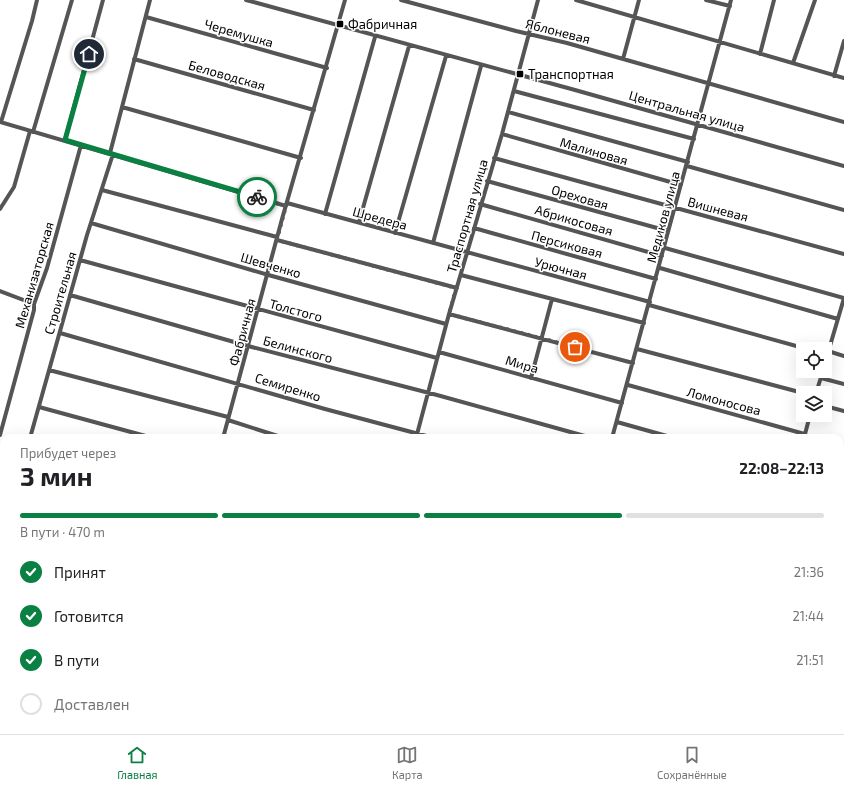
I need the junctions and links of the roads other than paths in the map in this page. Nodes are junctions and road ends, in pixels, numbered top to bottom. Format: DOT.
graph roads {
  1 [pos="36,0"];
  2 [pos="72,0"];
  3 [pos="104,0"];
  4 [pos="150,0"];
  5 [pos="246,0"];
  6 [pos="345,0"];
  7 [pos="401,0"];
  8 [pos="538,0"];
  9 [pos="576,0"];
  10 [pos="638,0"];
  11 [pos="706,0"];
  12 [pos="732,0"];
  13 [pos="774,0"];
  14 [pos="815,0"];
  15 [pos="730,6"];
  16 [pos="146,17"];
  17 [pos="634,17"];
  18 [pos="338,26"];
  19 [pos="529,34"];
  20 [pos="375,37"];
  21 [pos="844,41"];
  22 [pos="720,42"];
  23 [pos="409,46"];
  24 [pos="760,54"];
  25 [pos="446,56"];
  26 [pos="134,59"];
  27 [pos="623,59"];
  28 [pos="793,63"];
  29 [pos="481,66"];
  30 [pos="327,68"];
  31 [pos="518,74"];
  32 [pos="834,76"];
  33 [pos="844,78"];
  34 [pos="709,83"];
  35 [pos="514,91"];
  36 [pos="122,107"];
  37 [pos="314,110"];
  38 [pos="508,112"];
  39 [pos="0,122"];
  40 [pos="844,122"];
  41 [pos="697,124"];
  42 [pos="32,131"];
  43 [pos="502,134"];
  44 [pos="694,139"];
  45 [pos="65,140"];
  46 [pos="81,144"];
  47 [pos="111,154"];
  48 [pos="301,158"];
  49 [pos="494,158"];
  50 [pos="687,164"];
  51 [pos="844,166"];
  52 [pos="487,181"];
  53 [pos="681,185"];
  54 [pos="102,190"];
  55 [pos="287,204"];
  56 [pos="480,204"];
  57 [pos="675,207"];
  58 [pos="0,209"];
  59 [pos="844,210"];
  60 [pos="325,214"];
  61 [pos="358,222"];
  62 [pos="91,223"];
  63 [pos="474,228"];
  64 [pos="668,231"];
  65 [pos="396,232"];
  66 [pos="277,238"];
  67 [pos="433,243"];
  68 [pos="665,248"];
  69 [pos="468,252"];
  70 [pos="844,254"];
  71 [pos="662,256"];
  72 [pos="80,260"];
  73 [pos="660,268"];
  74 [pos="268,275"];
  75 [pos="461,275"];
  76 [pos="656,279"];
  77 [pos="456,288"];
  78 [pos="0,291"];
  79 [pos="70,295"];
  80 [pos="844,298"];
  81 [pos="552,299"];
  82 [pos="34,304"];
  83 [pos="649,304"];
  84 [pos="258,310"];
  85 [pos="449,314"];
  86 [pos="841,316"];
  87 [pos="644,323"];
  88 [pos="446,324"];
  89 [pos="60,333"];
  90 [pos="542,338"];
  91 [pos="831,342"];
  92 [pos="248,346"];
  93 [pos="796,346"];
  94 [pos="637,349"];
  95 [pos="439,352"];
  96 [pos="832,355"];
  97 [pos="844,356"];
  98 [pos="437,358"];
  99 [pos="633,363"];
  100 [pos="49,370"];
  101 [pos="531,378"];
  102 [pos="821,378"];
  103 [pos="238,383"];
  104 [pos="844,384"];
  105 [pos="628,385"];
  106 [pos="818,386"];
  107 [pos="796,391"];
  108 [pos="429,393"];
  109 [pos="622,404"];
  110 [pos="39,407"];
  111 [pos="832,408"];
  112 [pos="844,411"];
  113 [pos="228,418"];
  114 [pos="617,422"];
  115 [pos="808,422"];
  116 [pos="0,434"];
  117 [pos="31,434"];
  118 [pos="138,434"];
  119 [pos="223,434"];
  120 [pos="273,434"];
  121 [pos="410,434"];
  122 [pos="418,434"];
  123 [pos="578,434"];
  124 [pos="613,434"];
  125 [pos="660,434"];
  126 [pos="797,434"];
  127 [pos="805,434"];
  1 -- 39 [label="street"];
  2 -- 42 [label="street"];
  3 -- 45 [label="street"];
  4 -- 16 [label="street, Строительная"];
  5 -- 18 [label="street, Центральная улица"];
  6 -- 18 [label="street, Фабричная"];
  7 -- 19 [label="street, Яблоневая"];
  8 -- 19 [label="street, Траспортная улица"];
  9 -- 17 [label="street"];
  10 -- 17 [label="street"];
  11 -- 15 [label="street"];
  12 -- 15 [label="street, Медиков улица"];
  13 -- 24 [label="street"];
  14 -- 28 [label="street"];
  15 -- 22 [label="street, Медиков улица"];
  16 -- 26 [label="street, Строительная"];
  16 -- 30 [label="street, Черемушка"];
  17 -- 22 [label="street"];
  17 -- 27 [label="street"];
  18 -- 20 [label="street, Центральная улица"];
  18 -- 30 [label="street, Фабричная"];
  19 -- 27 [label="street, Яблоневая"];
  19 -- 31 [label="street, Траспортная улица"];
  20 -- 23 [label="street, Центральная улица"];
  20 -- 60 [label="street"];
  21 -- 32 [label="street"];
  22 -- 24 [label="street"];
  22 -- 34 [label="street, Медиков улица"];
  23 -- 25 [label="street, Центральная улица"];
  23 -- 61 [label="street"];
  24 -- 28 [label="street"];
  25 -- 29 [label="street, Центральная улица"];
  25 -- 65 [label="street"];
  26 -- 36 [label="street, Строительная"];
  26 -- 37 [label="street, Беловодская"];
  27 -- 34 [label="street, Яблоневая"];
  28 -- 32 [label="street"];
  29 -- 31 [label="street, Центральная улица"];
  29 -- 67 [label="street"];
  30 -- 37 [label="street, Фабричная"];
  31 -- 35 [label="street, Траспортная улица"];
  31 -- 41 [label="street, Центральная улица"];
  32 -- 33 [label="street"];
  34 -- 40 [label="street, Яблоневая"];
  34 -- 41 [label="street, Медиков улица"];
  35 -- 38 [label="street, Траспортная улица"];
  35 -- 44 [label="street"];
  36 -- 47 [label="street, Строительная"];
  36 -- 48 [label="street"];
  37 -- 48 [label="street, Фабричная"];
  38 -- 43 [label="street, Траспортная улица"];
  38 -- 50 [label="street"];
  39 -- 42 [label="street, Шредера"];
  41 -- 44 [label="street, Медиков улица"];
  41 -- 51 [label="street, Центральная улица"];
  42 -- 45 [label="street, Шредера"];
  42 -- 58 [label="street"];
  43 -- 49 [label="street, Траспортная улица"];
  43 -- 53 [label="street, Малиновая"];
  44 -- 50 [label="street, Медиков улица"];
  45 -- 46 [label="street, Шредера"];
  46 -- 47 [label="street, Шредера"];
  46 -- 82 [label="street, Механизаторская"];
  47 -- 54 [label="street, Строительная"];
  47 -- 55 [label="street, Шредера"];
  48 -- 55 [label="street, Фабричная"];
  49 -- 52 [label="street, Траспортная улица"];
  49 -- 57 [label="street, Вишневая"];
  50 -- 53 [label="street, Медиков улица"];
  50 -- 59 [label="street"];
  52 -- 56 [label="street, Траспортная улица"];
  52 -- 64 [label="street, Ореховая"];
  53 -- 57 [label="street, Медиков улица"];
  54 -- 62 [label="street, Строительная"];
  54 -- 66 [label="street"];
  55 -- 60 [label="street, Шредера"];
  55 -- 66 [label="street, Фабричная"];
  56 -- 63 [label="street, Траспортная улица"];
  56 -- 71 [label="street, Абрикосовая"];
  57 -- 64 [label="street, Медиков улица"];
  57 -- 70 [label="street, Вишневая"];
  60 -- 61 [label="street, Шредера"];
  61 -- 65 [label="street, Шредера"];
  62 -- 72 [label="street, Строительная"];
  62 -- 74 [label="street, Шевченко"];
  63 -- 69 [label="street, Траспортная улица"];
  63 -- 76 [label="street, Персиковая"];
  64 -- 68 [label="street, Медиков улица"];
  65 -- 67 [label="street, Шредера"];
  66 -- 74 [label="street, Фабричная"];
  66 -- 77 [label="street"];
  67 -- 69 [label="street, Шредера"];
  68 -- 71 [label="street, Медиков улица"];
  68 -- 80 [label="street"];
  69 -- 75 [label="street, Траспортная улица"];
  69 -- 83 [label="street, Урючная"];
  71 -- 73 [label="street, Медиков улица"];
  72 -- 79 [label="street, Строительная"];
  72 -- 84 [label="street, Толстого"];
  73 -- 76 [label="street, Медиков улица"];
  73 -- 86 [label="street"];
  74 -- 84 [label="street, Фабричная"];
  74 -- 88 [label="street, Шевченко"];
  75 -- 77 [label="street, Траспортная улица"];
  75 -- 81 [label="street"];
  76 -- 83 [label="street, Медиков улица"];
  77 -- 85 [label="street, Траспортная улица"];
  78 -- 82 [label="street"];
  79 -- 89 [label="street, Строительная"];
  79 -- 92 [label="street, Белинского"];
  80 -- 86 [label="street"];
  81 -- 87 [label="street"];
  81 -- 90 [label="street"];
  82 -- 116 [label="street, Механизаторская"];
  83 -- 87 [label="street, Медиков улица"];
  83 -- 93 [label="street, Урючная"];
  84 -- 92 [label="street, Фабричная"];
  84 -- 98 [label="street, Толстого"];
  85 -- 88 [label="street, Траспортная улица"];
  85 -- 90 [label="street"];
  86 -- 91 [label="street"];
  87 -- 94 [label="street, Медиков улица"];
  88 -- 95 [label="street, Траспортная улица"];
  89 -- 100 [label="street, Строительная"];
  89 -- 103 [label="street, Семиренко"];
  90 -- 99 [label="street"];
  90 -- 101 [label="street"];
  92 -- 103 [label="street, Фабричная"];
  92 -- 108 [label="street, Белинского"];
  94 -- 99 [label="street, Медиков улица"];
  94 -- 107 [label="street"];
  95 -- 98 [label="street, Траспортная улица"];
  95 -- 101 [label="street, Мира"];
  96 -- 97 [label="street"];
  98 -- 108 [label="street, Траспортная улица"];
  99 -- 105 [label="street, Медиков улица"];
  100 -- 110 [label="street, Строительная"];
  100 -- 113 [label="street"];
  101 -- 109 [label="street, Мира"];
  102 -- 104 [label="street"];
  102 -- 106 [label="street"];
  103 -- 113 [label="street, Фабричная"];
  103 -- 121 [label="street, Семиренко"];
  105 -- 109 [label="street, Медиков улица"];
  105 -- 126 [label="street, Ломоносова"];
  108 -- 122 [label="street, Траспортная улица"];
  108 -- 123 [label="street, Белинского"];
  109 -- 114 [label="street, Медиков улица"];
  110 -- 117 [label="street, Строительная"];
  110 -- 118 [label="street"];
  111 -- 112 [label="street"];
  113 -- 119 [label="street, Фабричная"];
  113 -- 120 [label="street"];
  114 -- 124 [label="street, Медиков улица"];
  114 -- 125 [label="street"];
  115 -- 127 [label="street"];
}
